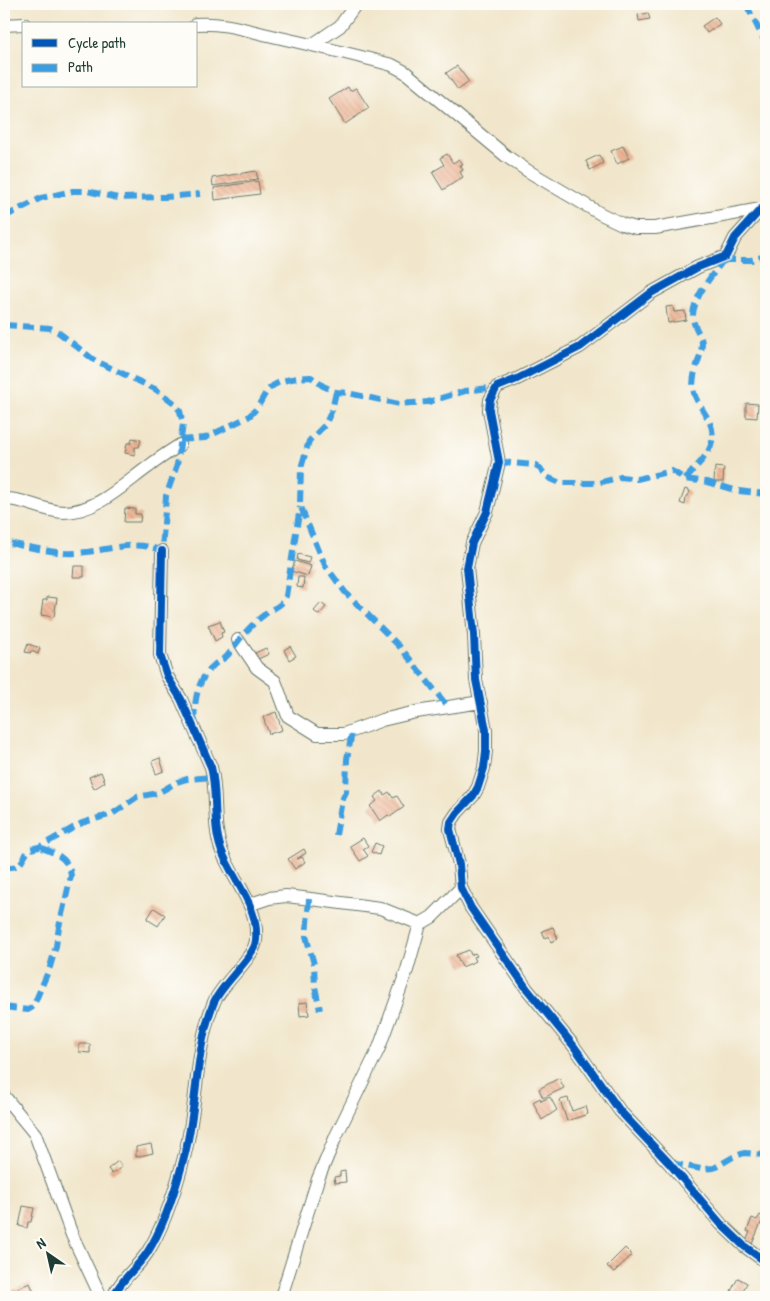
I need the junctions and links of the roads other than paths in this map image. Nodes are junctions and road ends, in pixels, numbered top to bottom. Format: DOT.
graph roads {
  1 [pos="356,4"];
  2 [pos="22,24"];
  3 [pos="198,24"];
  4 [pos="4,25"];
  5 [pos="312,45"];
  6 [pos="764,209"];
  7 [pos="180,445"];
  8 [pos="4,499"];
  9 [pos="162,551"];
  10 [pos="238,640"];
  11 [pos="480,702"];
  12 [pos="461,888"];
  13 [pos="251,904"];
  14 [pos="420,924"];
  15 [pos="4,1096"];
  16 [pos="766,1262"];
  17 [pos="101,1297"];
  18 [pos="113,1297"];
  19 [pos="281,1297"];
  1 -- 5 [label="street"];
  2 -- 4 [label="street"];
  3 -- 5 [label="street"];
  5 -- 6 [label="street"];
  6 -- 11 [label="street"];
  7 -- 8 [label="street"];
  9 -- 13 [label="street"];
  10 -- 11 [label="street"];
  11 -- 12 [label="street"];
  12 -- 14 [label="street"];
  12 -- 16 [label="street"];
  13 -- 14 [label="street"];
  13 -- 18 [label="street"];
  14 -- 19 [label="street"];
  15 -- 17 [label="street"];
}
